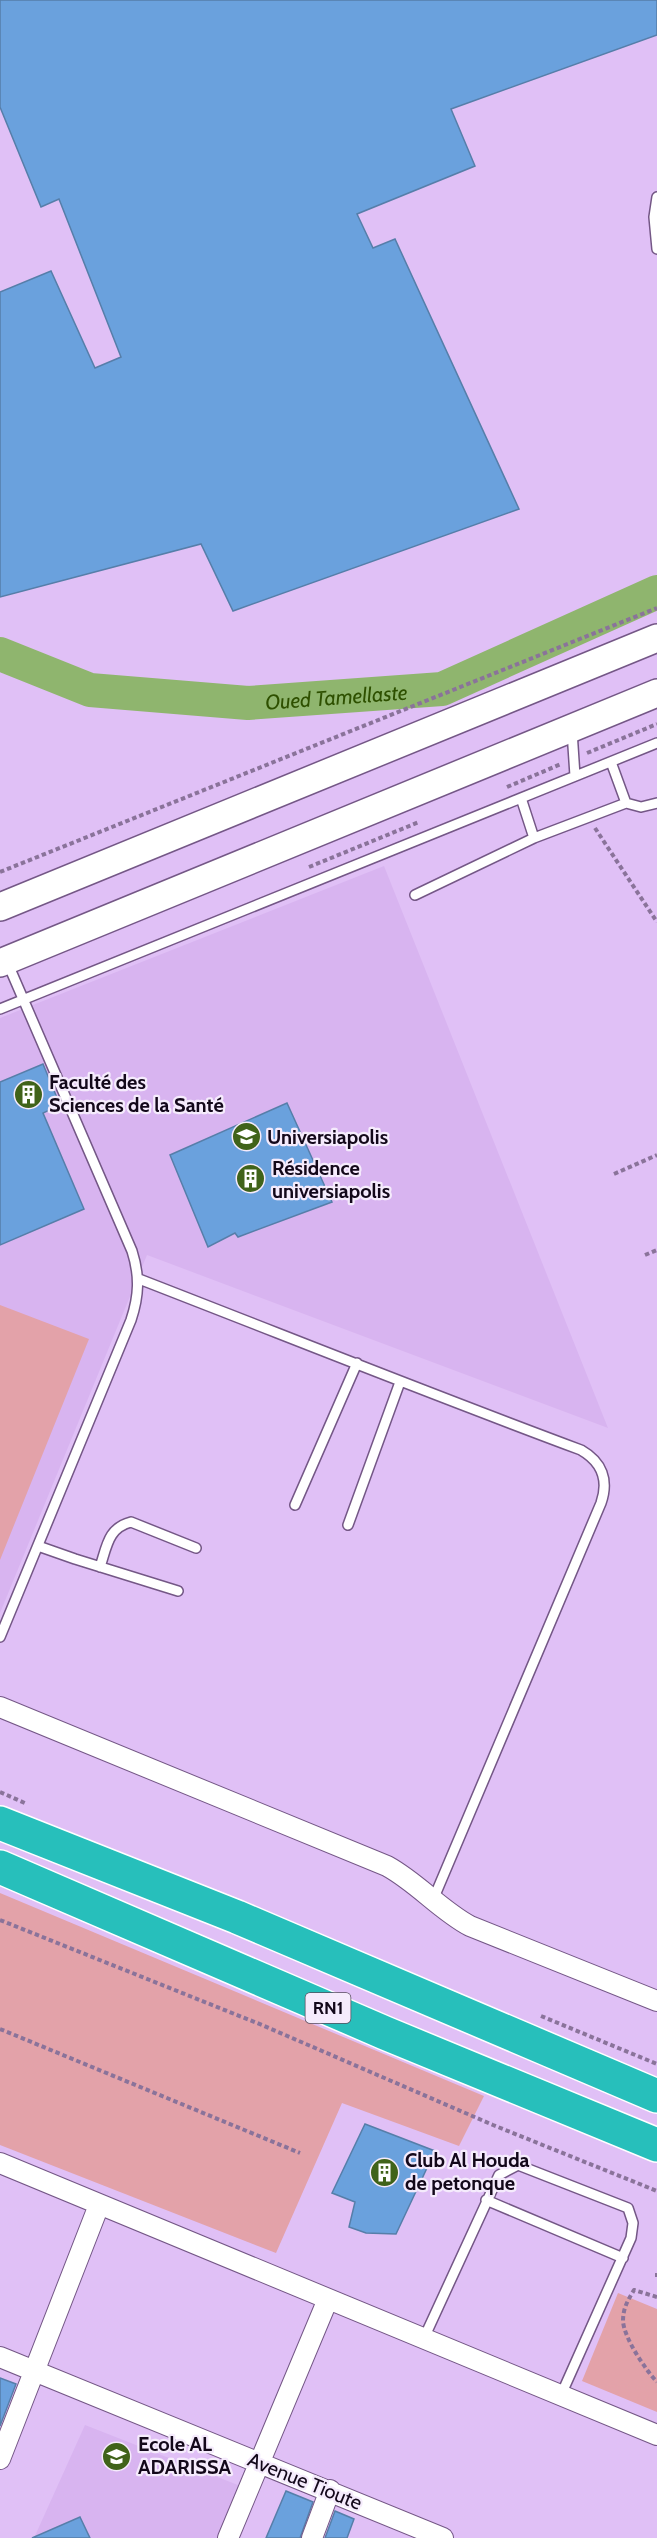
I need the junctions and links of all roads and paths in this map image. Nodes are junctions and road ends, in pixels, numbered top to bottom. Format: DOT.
graph roads {
  1 [pos="657,197"];
  2 [pos="657,249"];
  3 [pos="657,608"];
  4 [pos="657,638"];
  5 [pos="657,693"];
  6 [pos="657,724"];
  7 [pos="572,728"];
  8 [pos="657,743"];
  9 [pos="573,759"];
  10 [pos="611,762"];
  11 [pos="575,776"];
  12 [pos="502,789"];
  13 [pos="521,798"];
  14 [pos="626,803"];
  15 [pos="657,804"];
  16 [pos="589,817"];
  17 [pos="421,822"];
  18 [pos="534,838"];
  19 [pos="306,868"];
  20 [pos="0,872"];
  21 [pos="415,895"];
  22 [pos="0,907"];
  23 [pos="657,922"];
  24 [pos="3,961"];
  25 [pos="23,999"];
  26 [pos="0,1009"];
  27 [pos="657,1155"];
  28 [pos="614,1174"];
  29 [pos="657,1250"];
  30 [pos="645,1255"];
  31 [pos="139,1278"];
  32 [pos="357,1363"];
  33 [pos="400,1382"];
  34 [pos="295,1505"];
  35 [pos="348,1525"];
  36 [pos="38,1546"];
  37 [pos="196,1548"];
  38 [pos="100,1567"];
  39 [pos="178,1591"];
  40 [pos="0,1637"];
  41 [pos="0,1707"];
  42 [pos="0,1823"];
  43 [pos="0,1867"];
  44 [pos="433,1900"];
  45 [pos="0,1920"];
  46 [pos="657,2001"];
  47 [pos="0,2029"];
  48 [pos="657,2096"];
  49 [pos="657,2145"];
  50 [pos="300,2153"];
  51 [pos="0,2163"];
  52 [pos="657,2191"];
  53 [pos="486,2200"];
  54 [pos="99,2205"];
  55 [pos="623,2258"];
  56 [pos="657,2297"];
  57 [pos="328,2299"];
  58 [pos="423,2339"];
  59 [pos="0,2357"];
  60 [pos="36,2371"];
  61 [pos="657,2382"];
  62 [pos="561,2396"];
  63 [pos="657,2435"];
  64 [pos="0,2459"];
  65 [pos="259,2462"];
  66 [pos="330,2490"];
  67 [pos="228,2538"];
  68 [pos="312,2538"];
  69 [pos="443,2538"];
  1 -- 2 [label="lane"];
  3 -- 20 [label="path"];
  4 -- 22 [label="main road"];
  5 -- 7 [label="main road"];
  6 -- 9 [label="path"];
  7 -- 9 [label="lane"];
  7 -- 24 [label="main road"];
  8 -- 10 [label="lane"];
  9 -- 11 [label="lane"];
  9 -- 12 [label="path"];
  10 -- 11 [label="lane"];
  10 -- 14 [label="lane"];
  11 -- 13 [label="lane"];
  13 -- 18 [label="lane"];
  13 -- 25 [label="lane"];
  14 -- 15 [label="lane"];
  14 -- 16 [label="lane"];
  16 -- 18 [label="lane"];
  16 -- 23 [label="path"];
  17 -- 19 [label="path"];
  18 -- 21 [label="lane"];
  24 -- 25 [label="lane"];
  25 -- 26 [label="lane"];
  25 -- 31 [label="lane"];
  27 -- 28 [label="path"];
  29 -- 30 [label="path"];
  31 -- 32 [label="lane"];
  31 -- 36 [label="lane"];
  32 -- 33 [label="lane"];
  32 -- 34 [label="lane"];
  33 -- 35 [label="lane"];
  33 -- 44 [label="lane"];
  36 -- 38 [label="lane"];
  36 -- 40 [label="lane"];
  37 -- 38 [label="lane"];
  38 -- 39 [label="lane"];
  41 -- 44 [label="street"];
  42 -- 48 [label="highway, RN1"];
  43 -- 49 [label="highway, RN1"];
  44 -- 46 [label="street"];
  45 -- 52 [label="path"];
  47 -- 50 [label="path"];
  51 -- 54 [label="street"];
  53 -- 55 [label="lane"];
  53 -- 55 [label="lane"];
  53 -- 58 [label="lane"];
  54 -- 57 [label="street"];
  54 -- 60 [label="street"];
  55 -- 62 [label="lane"];
  56 -- 61 [label="path"];
  57 -- 58 [label="street"];
  57 -- 65 [label="street"];
  58 -- 62 [label="street"];
  59 -- 60 [label="street, Avenue Tioute"];
  60 -- 64 [label="street"];
  60 -- 65 [label="street, Avenue Tioute"];
  62 -- 63 [label="street"];
  65 -- 66 [label="street, Avenue Tioute"];
  65 -- 67 [label="street"];
  66 -- 68 [label="street"];
  66 -- 69 [label="street, Avenue Tioute"];
}
